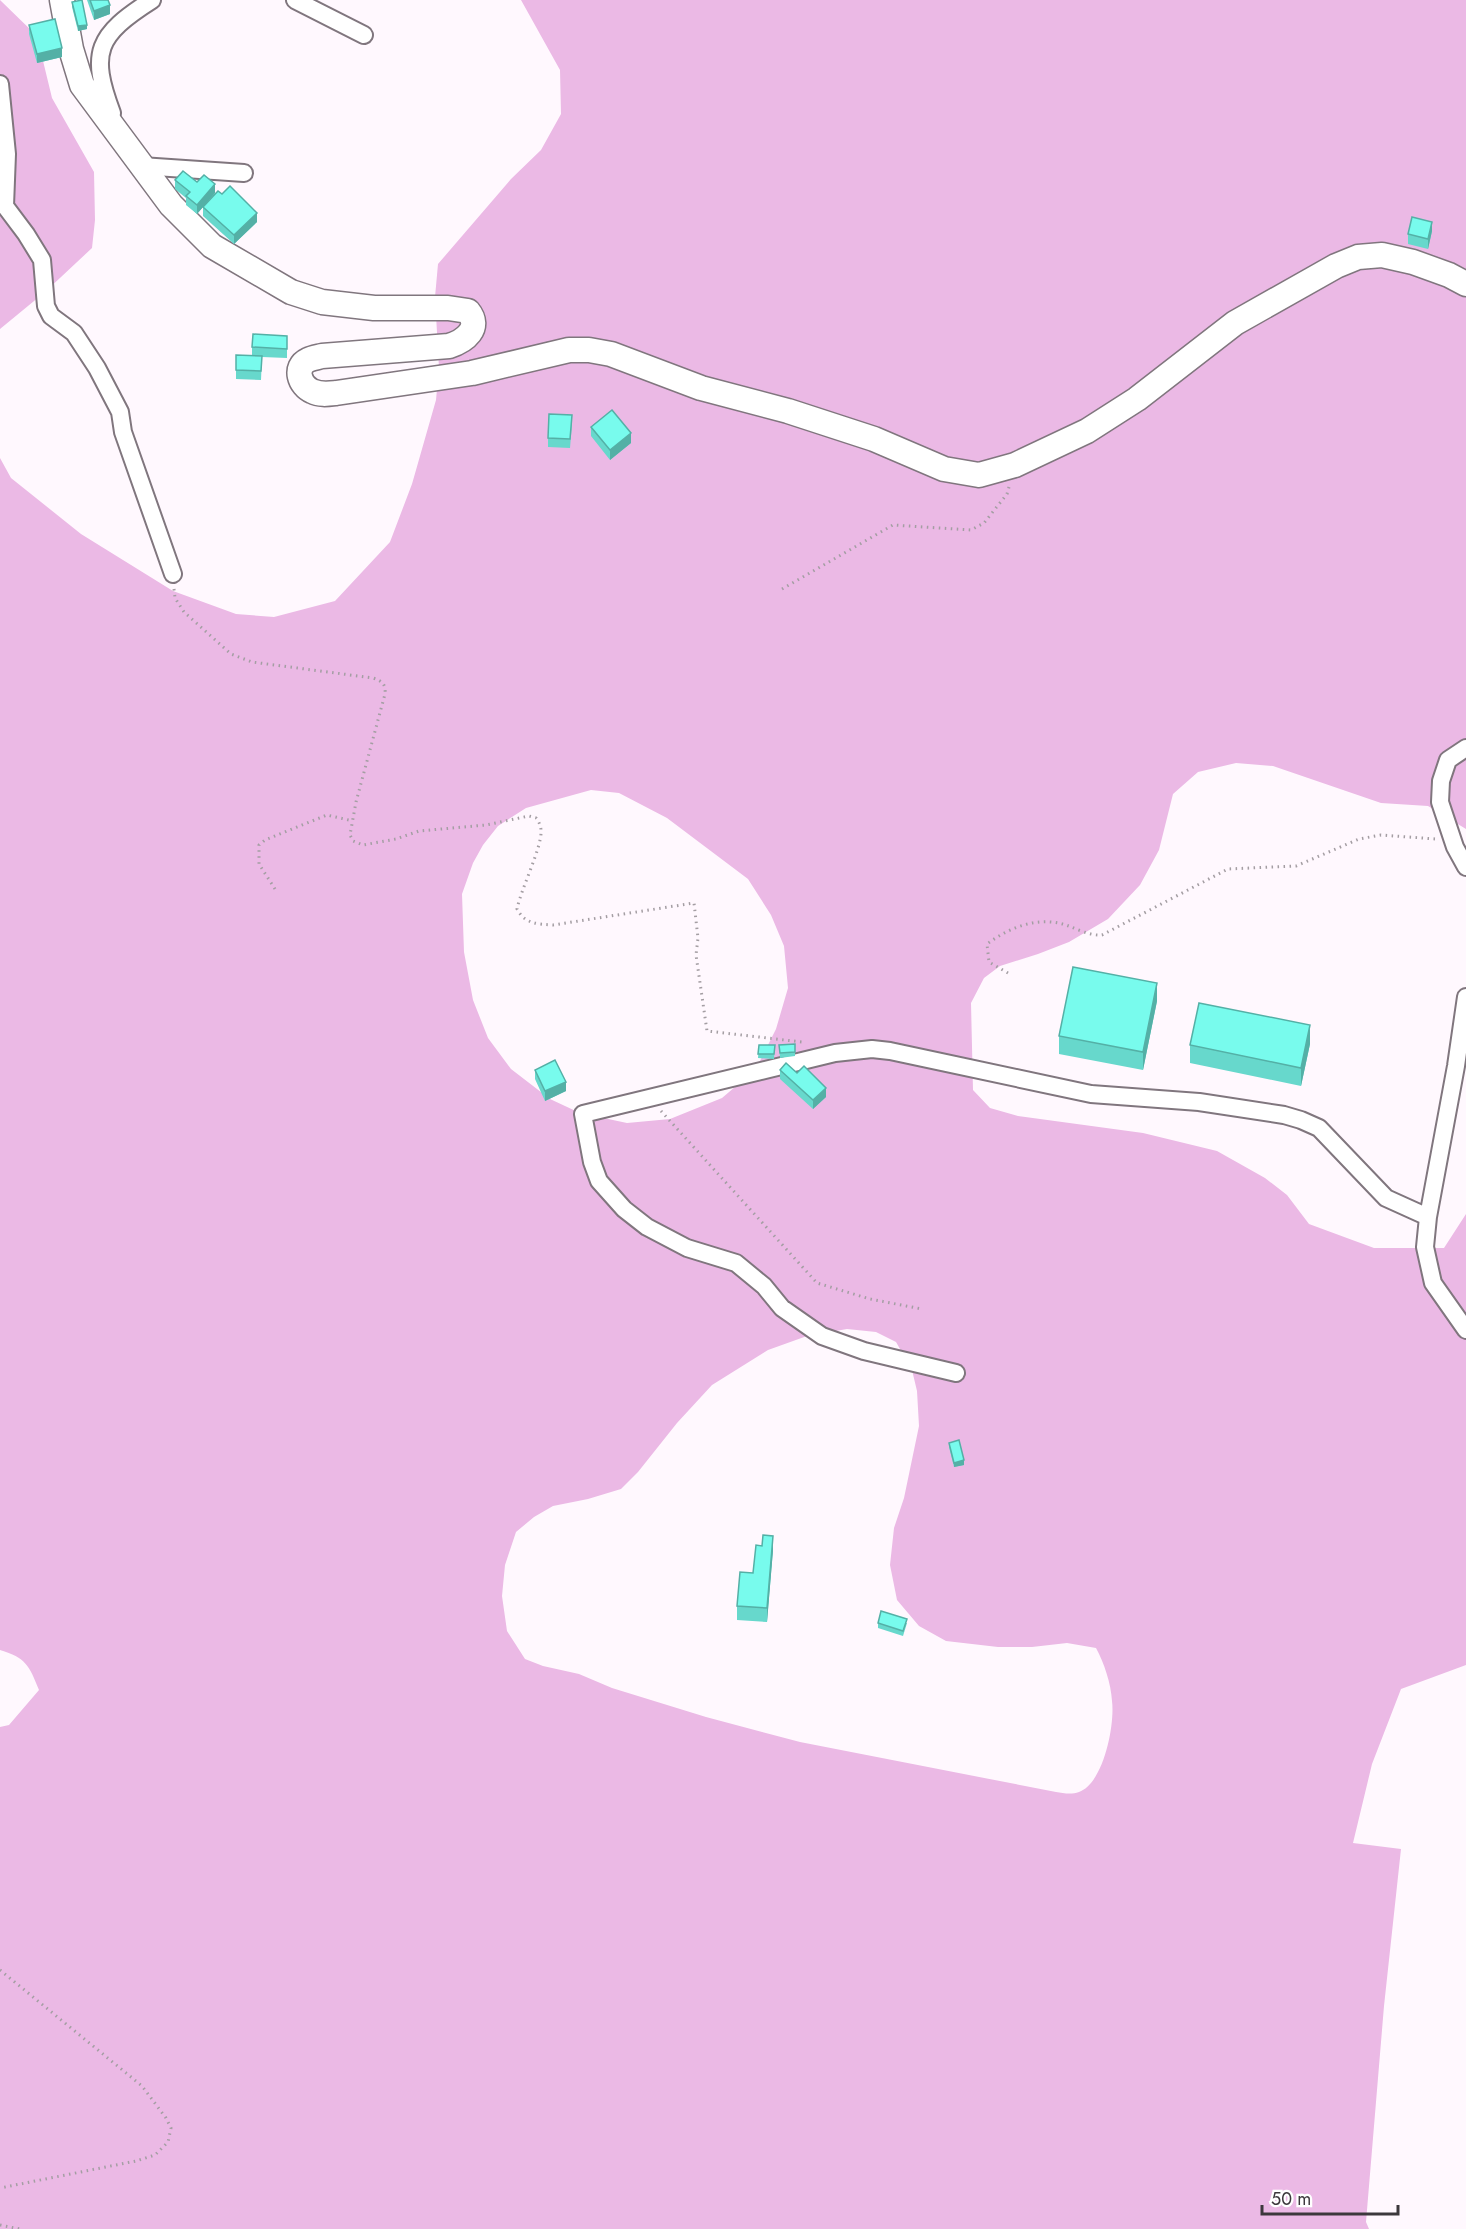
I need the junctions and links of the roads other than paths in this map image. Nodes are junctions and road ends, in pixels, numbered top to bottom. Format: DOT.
graph roads {
  1 [pos="62,0"];
  2 [pos="152,0"];
  3 [pos="295,0"];
  4 [pos="364,35"];
  5 [pos="0,84"];
  6 [pos="108,123"];
  7 [pos="141,166"];
  8 [pos="244,173"];
  9 [pos="1466,284"];
  10 [pos="174,574"];
  11 [pos="1466,748"];
  12 [pos="1466,867"];
  13 [pos="1466,997"];
  14 [pos="1428,1217"];
  15 [pos="1466,1330"];
  16 [pos="956,1373"];
  1 -- 6 [label="street"];
  2 -- 6 [label="street"];
  3 -- 4 [label="street"];
  5 -- 10 [label="street"];
  6 -- 7 [label="street"];
  7 -- 8 [label="street"];
  7 -- 9 [label="street"];
  11 -- 12 [label="street"];
  13 -- 14 [label="street"];
  14 -- 15 [label="street"];
  14 -- 16 [label="street"];
}
